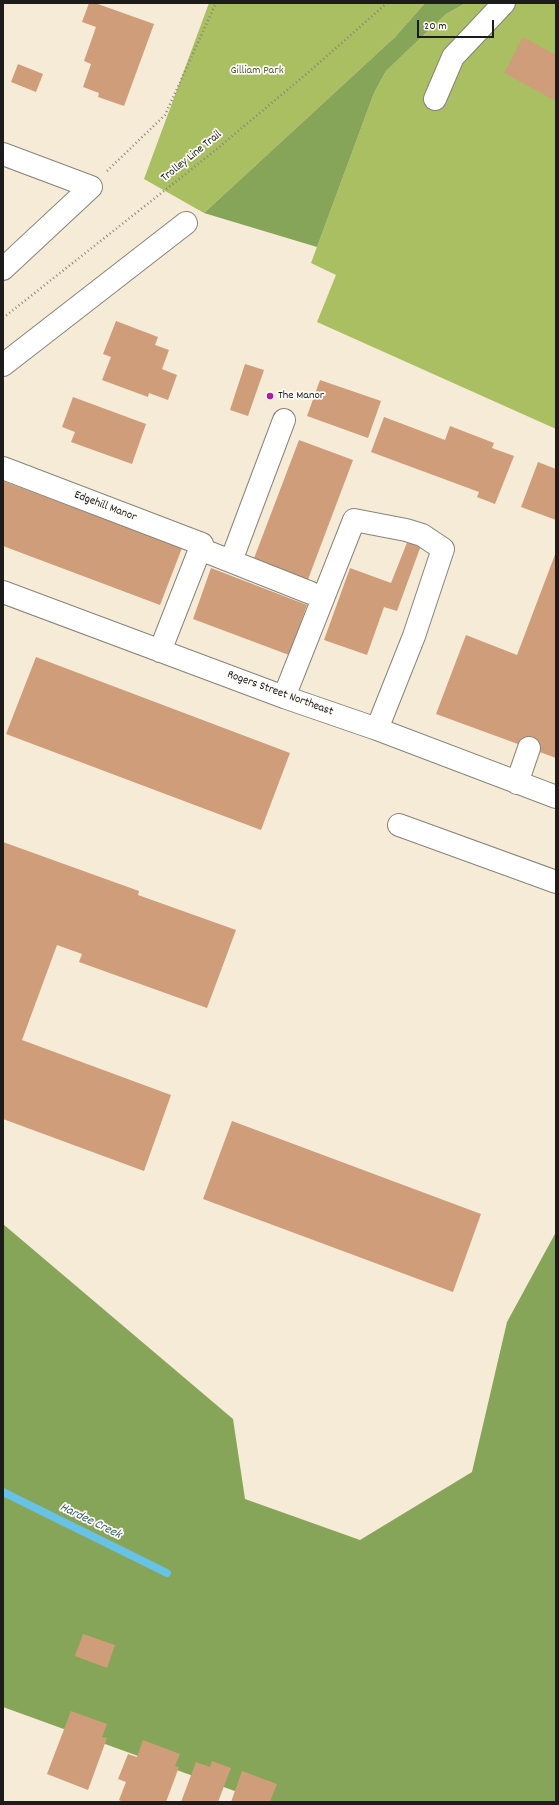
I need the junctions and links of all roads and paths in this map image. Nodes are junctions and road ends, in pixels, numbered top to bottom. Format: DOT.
graph roads {
  1 [pos="216,3"];
  2 [pos="387,3"];
  3 [pos="504,3"];
  4 [pos="435,99"];
  5 [pos="3,154"];
  6 [pos="91,187"];
  7 [pos="186,223"];
  8 [pos="3,269"];
  9 [pos="3,318"];
  10 [pos="3,366"];
  11 [pos="284,420"];
  12 [pos="3,468"];
  13 [pos="200,549"];
  14 [pos="231,561"];
  15 [pos="3,592"];
  16 [pos="311,593"];
  17 [pos="160,650"];
  18 [pos="284,697"];
  19 [pos="377,729"];
  20 [pos="529,748"];
  21 [pos="517,783"];
  22 [pos="556,797"];
  23 [pos="399,825"];
  24 [pos="556,882"];
  1 -- 6 [label="path"];
  2 -- 9 [label="path, Trolley Line Trail"];
  3 -- 4 [label="street"];
  5 -- 6 [label="street"];
  6 -- 8 [label="street"];
  7 -- 10 [label="street"];
  11 -- 14 [label="street"];
  12 -- 13 [label="street, Edgehill Manor"];
  13 -- 14 [label="street, Edgehill Manor"];
  13 -- 17 [label="street"];
  14 -- 16 [label="street, Edgehill Manor"];
  15 -- 17 [label="street, Rogers Street Northeast"];
  17 -- 18 [label="street, Rogers Street Northeast"];
  18 -- 19 [label="street, Rogers Street Northeast"];
  18 -- 19 [label="street"];
  19 -- 21 [label="street, Rogers Street Northeast"];
  20 -- 21 [label="street"];
  21 -- 22 [label="street, Rogers Street Northeast"];
  23 -- 24 [label="street"];
}
